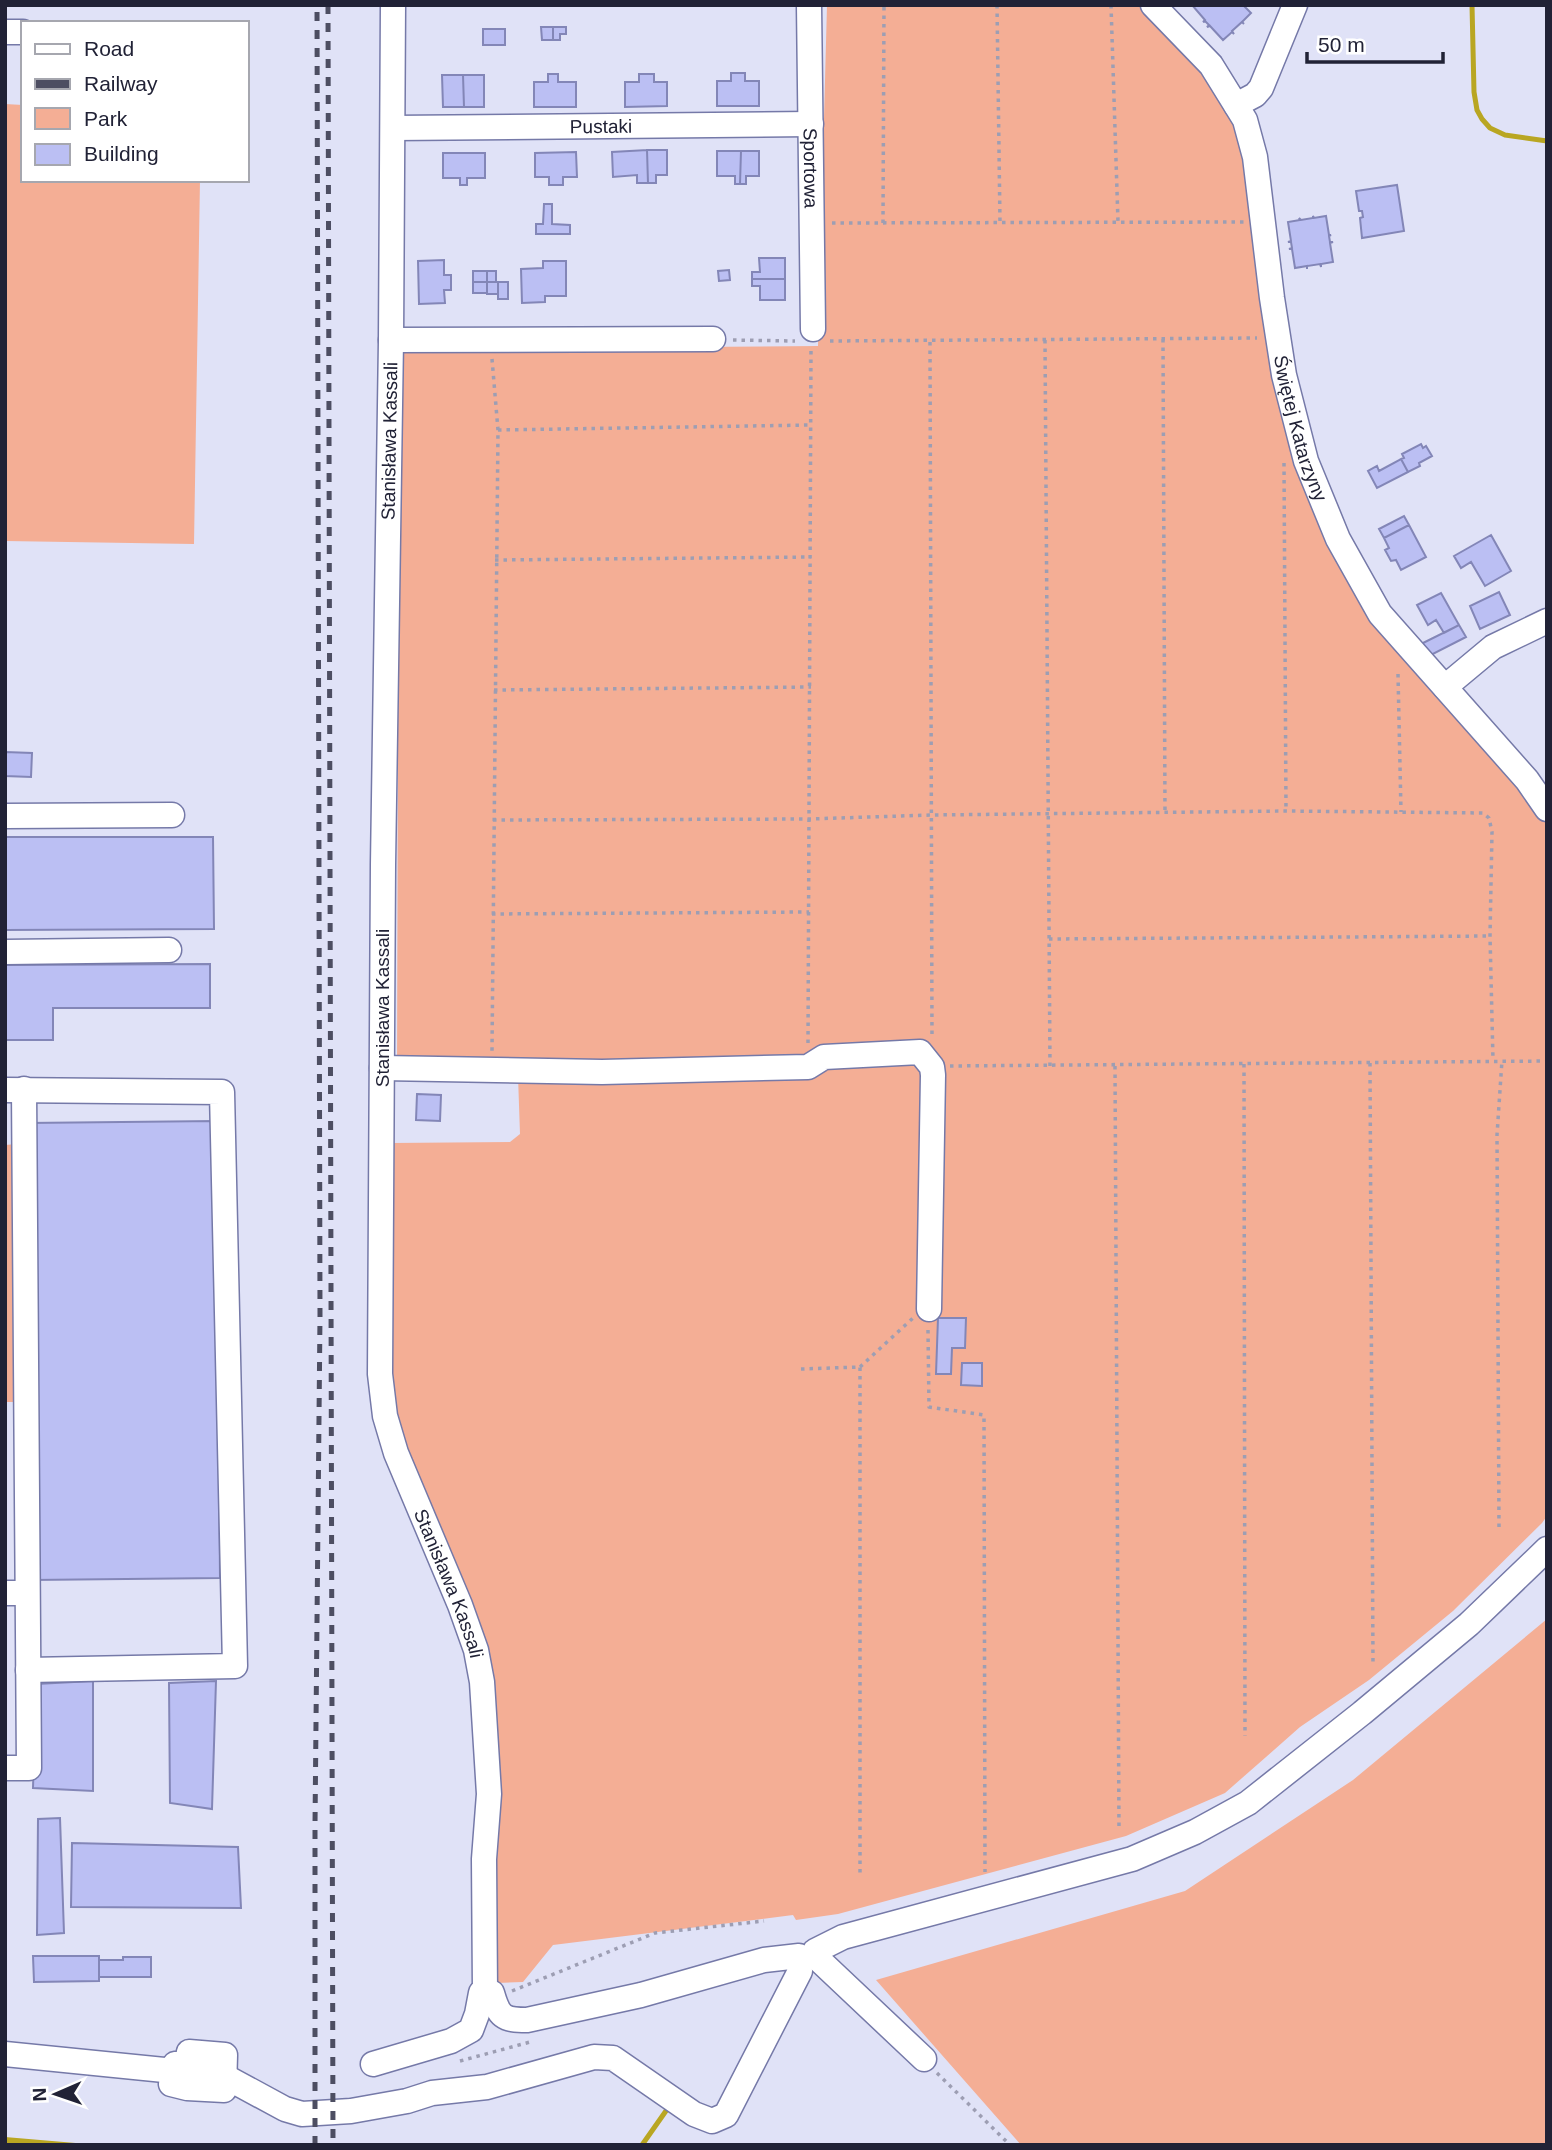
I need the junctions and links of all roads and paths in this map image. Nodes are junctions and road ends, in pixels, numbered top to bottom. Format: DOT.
graph roads {
  1 [pos="393,5"];
  2 [pos="809,5"];
  3 [pos="884,5"];
  4 [pos="997,5"];
  5 [pos="1111,5"];
  6 [pos="1153,5"];
  7 [pos="1295,5"];
  8 [pos="1236,105"];
  9 [pos="811,124"];
  10 [pos="393,128"];
  11 [pos="1118,222"];
  12 [pos="1246,222"];
  13 [pos="812,223"];
  14 [pos="883,223"];
  15 [pos="1000,223"];
  16 [pos="812,335"];
  17 [pos="491,338"];
  18 [pos="1262,338"];
  19 [pos="713,339"];
  20 [pos="1163,339"];
  21 [pos="391,340"];
  22 [pos="1045,341"];
  23 [pos="930,342"];
  24 [pos="812,425"];
  25 [pos="498,430"];
  26 [pos="1284,452"];
  27 [pos="811,557"];
  28 [pos="495,560"];
  29 [pos="1547,621"];
  30 [pos="1398,674"];
  31 [pos="811,687"];
  32 [pos="1446,687"];
  33 [pos="494,691"];
  34 [pos="1547,809"];
  35 [pos="1286,811"];
  36 [pos="1401,812"];
  37 [pos="1049,814"];
  38 [pos="1165,814"];
  39 [pos="172,815"];
  40 [pos="931,815"];
  41 [pos="5,816"];
  42 [pos="808,819"];
  43 [pos="493,820"];
  44 [pos="809,912"];
  45 [pos="492,914"];
  46 [pos="1490,936"];
  47 [pos="1049,939"];
  48 [pos="169,950"];
  49 [pos="5,952"];
  50 [pos="1493,1060"];
  51 [pos="1502,1060"];
  52 [pos="1547,1061"];
  53 [pos="1370,1062"];
  54 [pos="1244,1064"];
  55 [pos="1050,1066"];
  56 [pos="1115,1066"];
  57 [pos="808,1067"];
  58 [pos="938,1067"];
  59 [pos="382,1068"];
  60 [pos="492,1070"];
  61 [pos="15,1089"];
  62 [pos="928,1312"];
  63 [pos="860,1367"];
  64 [pos="801,1369"];
  65 [pos="15,1408"];
  66 [pos="1499,1527"];
  67 [pos="1547,1549"];
  68 [pos="16,1593"];
  69 [pos="1373,1666"];
  70 [pos="28,1670"];
  71 [pos="1245,1736"];
  72 [pos="5,1768"];
  73 [pos="1119,1830"];
  74 [pos="985,1872"];
  75 [pos="860,1876"];
  76 [pos="764,1921"];
  77 [pos="809,1960"];
  78 [pos="488,1993"];
  79 [pos="5,2054"];
  80 [pos="924,2059"];
  81 [pos="373,2064"];
  82 [pos="1010,2145"];
  1 -- 10 [label="street, Stanisława Kassali"];
  2 -- 9 [label="street, Sportowa"];
  3 -- 14 [label="path"];
  4 -- 15 [label="path"];
  5 -- 11 [label="path"];
  6 -- 8 [label="street, Świętej Katarzyny"];
  7 -- 8 [label="street"];
  8 -- 32 [label="street, Świętej Katarzyny"];
  9 -- 10 [label="street, Pustaki"];
  9 -- 13 [label="street, Sportowa"];
  10 -- 21 [label="street, Stanisława Kassali"];
  11 -- 12 [label="path"];
  11 -- 15 [label="path"];
  13 -- 14 [label="path"];
  13 -- 16 [label="street, Sportowa"];
  14 -- 15 [label="path"];
  16 -- 19 [label="path"];
  16 -- 23 [label="path"];
  16 -- 24 [label="path"];
  17 -- 19 [label="street"];
  17 -- 21 [label="street"];
  17 -- 25 [label="path"];
  18 -- 20 [label="path"];
  20 -- 22 [label="path"];
  20 -- 38 [label="path"];
  21 -- 59 [label="street, Stanisława Kassali"];
  22 -- 23 [label="path"];
  22 -- 37 [label="path"];
  23 -- 40 [label="path"];
  24 -- 25 [label="path"];
  24 -- 27 [label="path"];
  25 -- 28 [label="path"];
  26 -- 35 [label="path"];
  27 -- 28 [label="path"];
  27 -- 31 [label="path"];
  28 -- 33 [label="path"];
  29 -- 32 [label="street"];
  30 -- 36 [label="path"];
  31 -- 33 [label="path"];
  31 -- 42 [label="path"];
  32 -- 34 [label="street, Świętej Katarzyny"];
  33 -- 43 [label="path"];
  35 -- 36 [label="path"];
  35 -- 38 [label="path"];
  36 -- 46 [label="path"];
  37 -- 38 [label="path"];
  37 -- 40 [label="path"];
  37 -- 47 [label="path"];
  39 -- 41 [label="street"];
  40 -- 42 [label="path"];
  40 -- 58 [label="path"];
  42 -- 43 [label="path"];
  42 -- 44 [label="path"];
  43 -- 45 [label="path"];
  44 -- 45 [label="path"];
  44 -- 57 [label="path"];
  45 -- 60 [label="path"];
  46 -- 47 [label="path"];
  46 -- 50 [label="path"];
  47 -- 55 [label="path"];
  48 -- 49 [label="street"];
  50 -- 51 [label="path"];
  50 -- 53 [label="path"];
  51 -- 52 [label="path"];
  51 -- 66 [label="path"];
  53 -- 54 [label="path"];
  53 -- 69 [label="path"];
  54 -- 56 [label="path"];
  54 -- 71 [label="path"];
  55 -- 56 [label="path"];
  55 -- 58 [label="path"];
  56 -- 73 [label="path"];
  57 -- 58 [label="street"];
  57 -- 60 [label="street"];
  58 -- 62 [label="street"];
  59 -- 60 [label="street"];
  59 -- 78 [label="street, Stanisława Kassali"];
  61 -- 65 [label="street"];
  61 -- 70 [label="street"];
  62 -- 63 [label="path"];
  62 -- 74 [label="path"];
  63 -- 64 [label="path"];
  63 -- 75 [label="path"];
  65 -- 68 [label="street"];
  67 -- 77 [label="street"];
  68 -- 70 [label="street"];
  70 -- 72 [label="street"];
  76 -- 78 [label="path"];
  77 -- 78 [label="street"];
  77 -- 79 [label="street"];
  77 -- 80 [label="street"];
  78 -- 81 [label="street"];
  80 -- 82 [label="path"];
}
